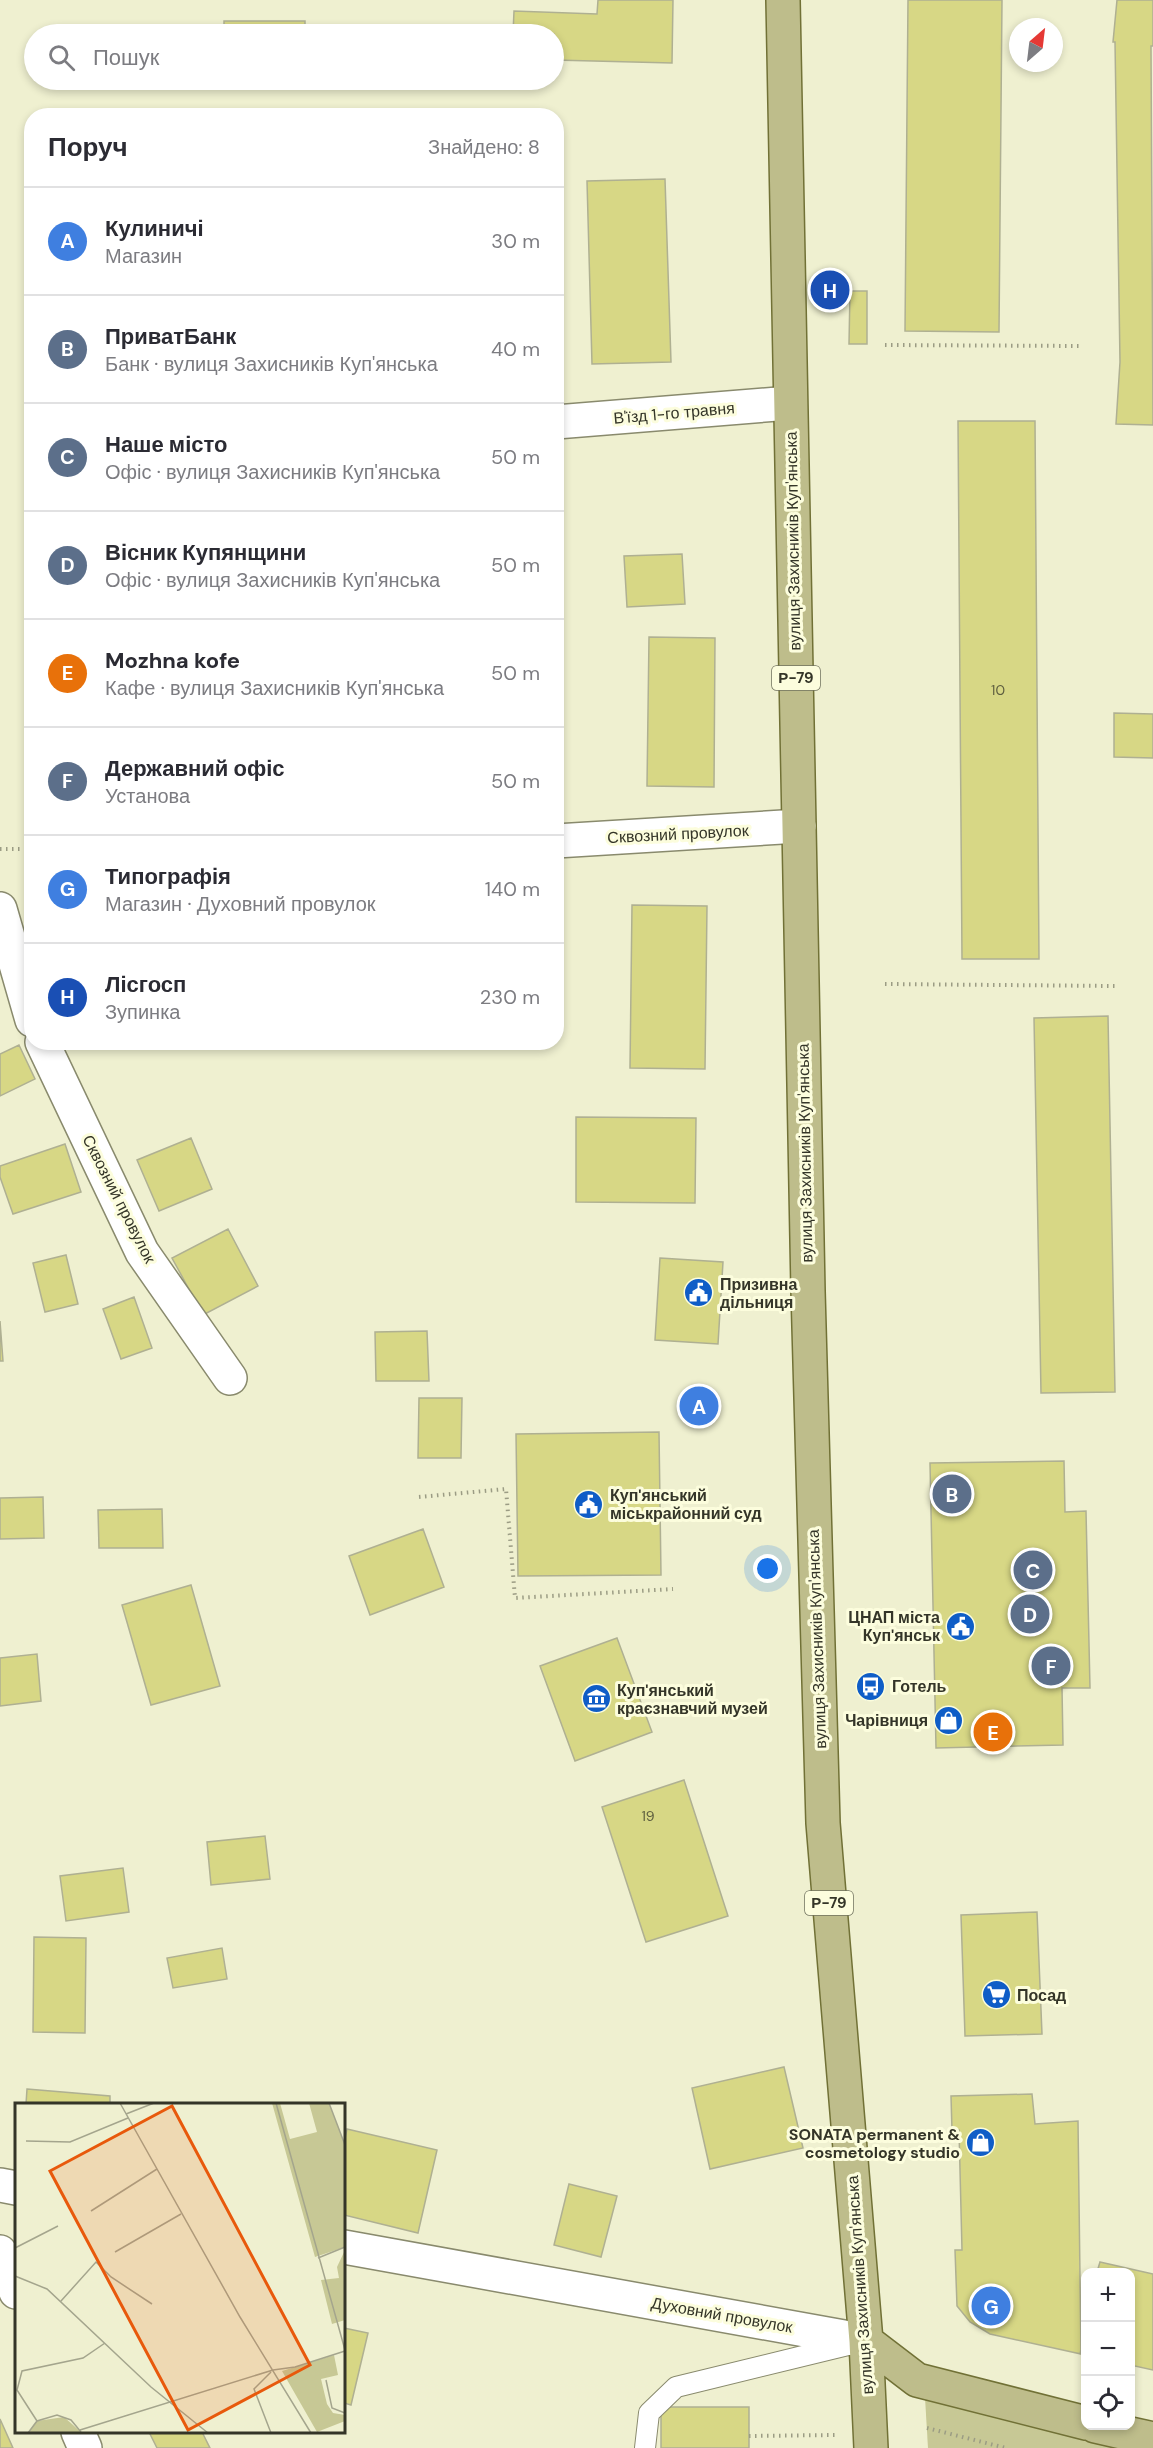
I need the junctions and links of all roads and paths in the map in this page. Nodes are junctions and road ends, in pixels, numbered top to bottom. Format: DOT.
graph roads {
  1 [pos="783,0"];
  2 [pos="885,345"];
  3 [pos="1080,346"];
  4 [pos="790,403"];
  5 [pos="564,421"];
  6 [pos="799,826"];
  7 [pos="564,841"];
  8 [pos="0,849"];
  9 [pos="24,849"];
  10 [pos="0,909"];
  11 [pos="885,984"];
  12 [pos="1116,986"];
  13 [pos="24,992"];
  14 [pos="46,1050"];
  15 [pos="230,1378"];
  16 [pos="419,1497"];
  17 [pos="673,1589"];
  18 [pos="0,2185"];
  19 [pos="15,2188"];
  20 [pos="345,2247"];
  21 [pos="0,2252"];
  22 [pos="15,2290"];
  23 [pos="866,2341"];
  24 [pos="1081,2422"];
  25 [pos="927,2428"];
  26 [pos="1113,2430"];
  27 [pos="78,2433"];
  28 [pos="840,2435"];
  29 [pos="749,2436"];
  30 [pos="1153,2439"];
  31 [pos="86,2448"];
  32 [pos="645,2448"];
  33 [pos="871,2448"];
  34 [pos="1006,2448"];
  1 -- 4 [label="main road, вулиця Захисників Куп'янська / Р-79"];
  2 -- 3 [label="path"];
  4 -- 5 [label="street, В'їзд 1-го травня"];
  4 -- 6 [label="main road, вулиця Захисників Куп'янська / Р-79"];
  6 -- 7 [label="street, Сквозний провулок"];
  6 -- 23 [label="main road, вулиця Захисників Куп'янська / Р-79"];
  8 -- 9 [label="path"];
  10 -- 13 [label="street"];
  11 -- 12 [label="path"];
  14 -- 15 [label="street, Сквозний провулок"];
  16 -- 17 [label="path"];
  18 -- 19 [label="street"];
  20 -- 23 [label="street, Духовний провулок"];
  21 -- 22 [label="street"];
  23 -- 24 [label="main road, Духовний провулок"];
  23 -- 32 [label="lane"];
  23 -- 33 [label="main road, вулиця Захисників Куп'янська / Р-79"];
  25 -- 34 [label="path"];
  26 -- 30 [label="main road"];
  27 -- 31 [label="street"];
  28 -- 29 [label="path"];
}
